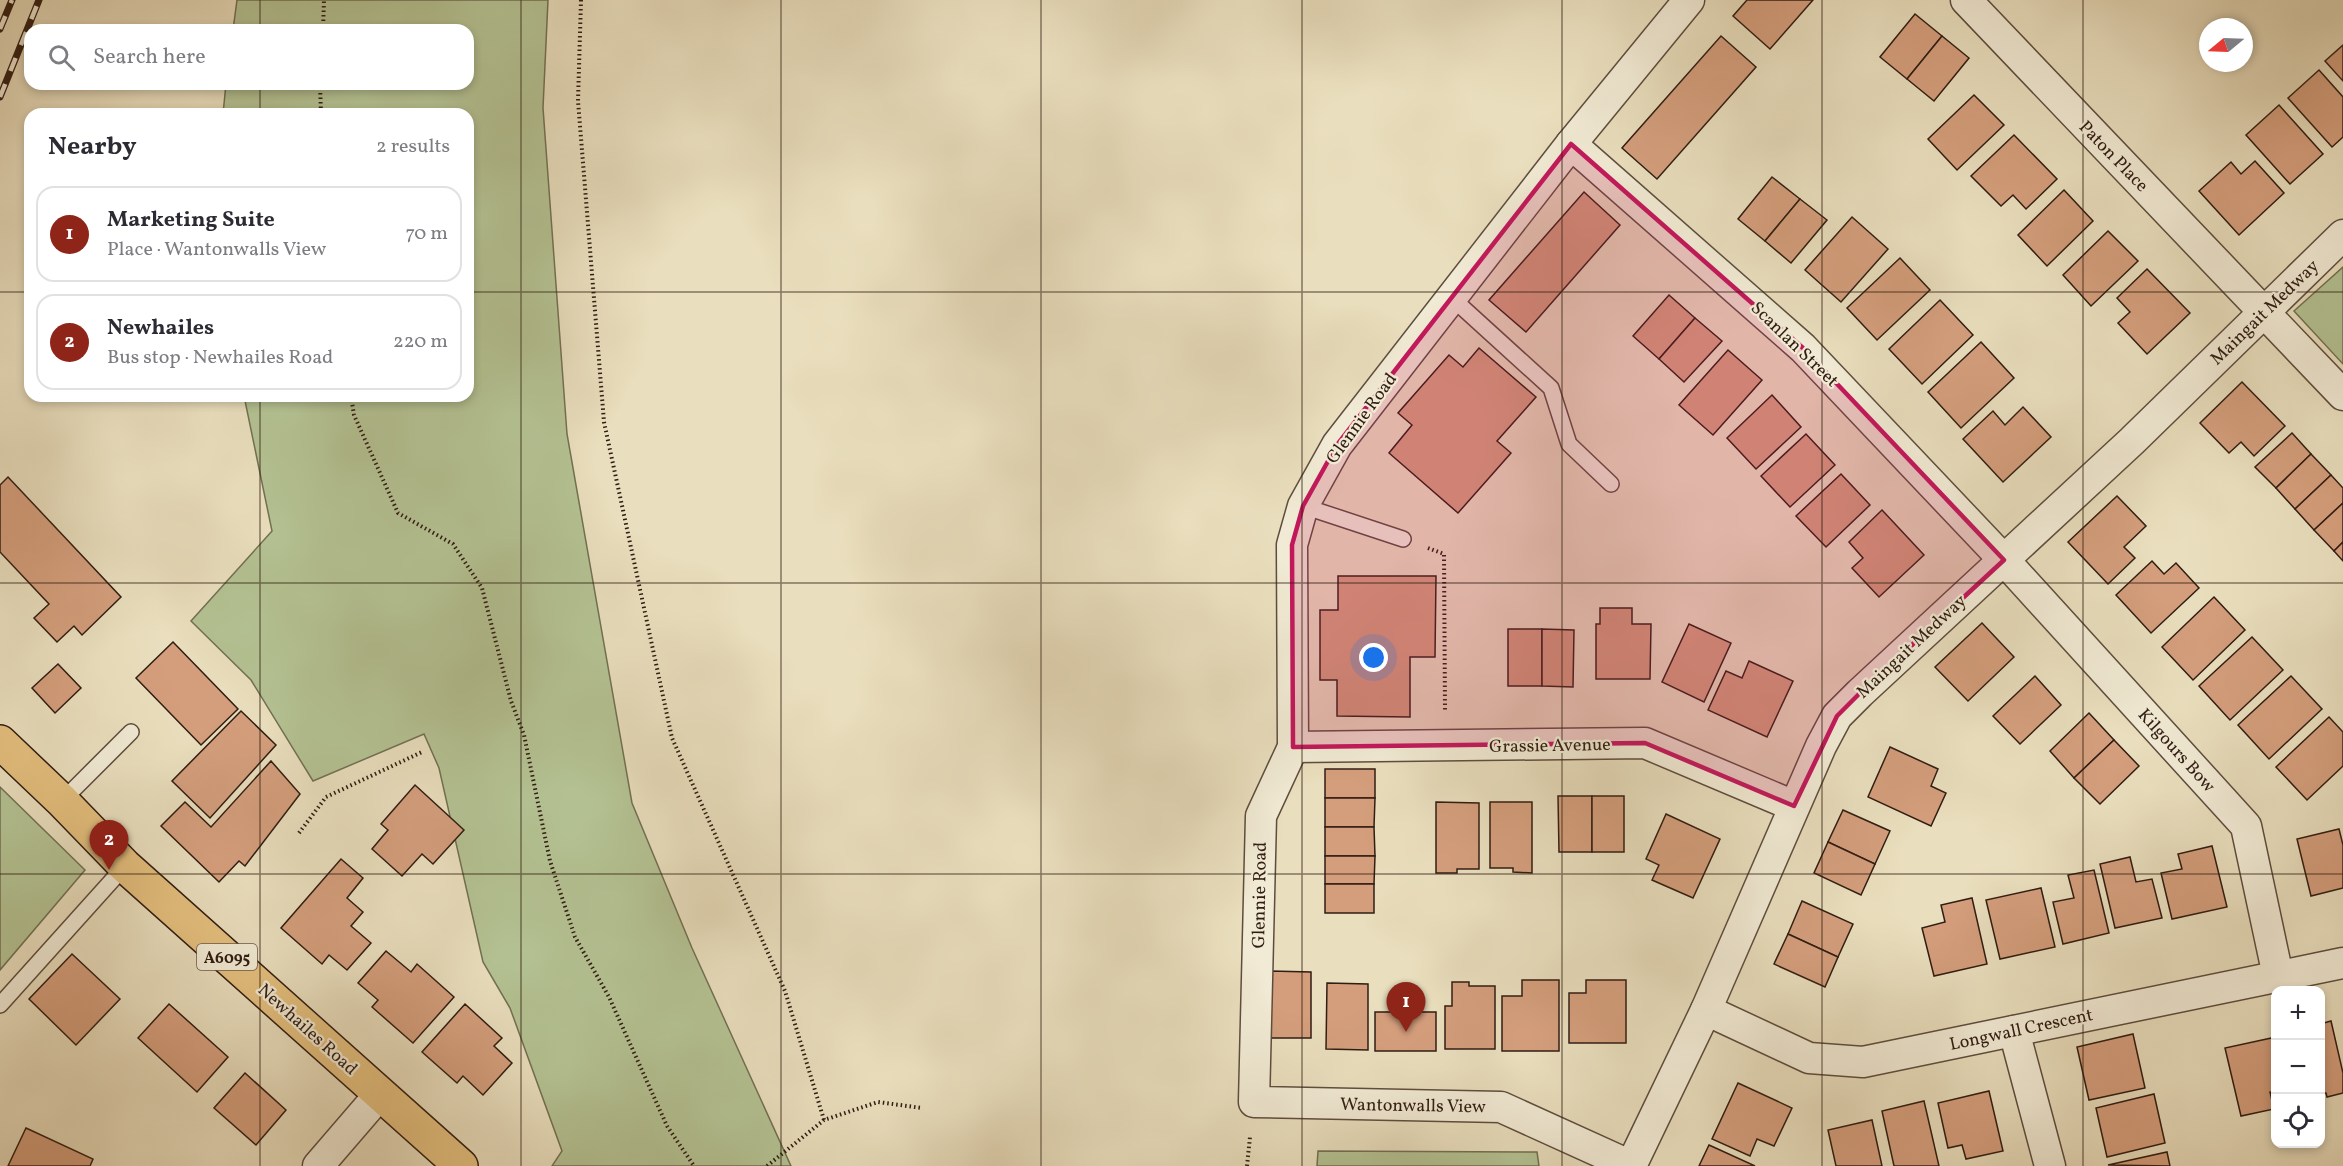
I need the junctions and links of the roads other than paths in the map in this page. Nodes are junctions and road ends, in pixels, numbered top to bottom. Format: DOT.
graph roads {
  1 [pos="1689,0"];
  2 [pos="1966,0"];
  3 [pos="1571,144"];
  4 [pos="2343,235"];
  5 [pos="1452,298"];
  6 [pos="2264,311"];
  7 [pos="2343,395"];
  8 [pos="1611,484"];
  9 [pos="1303,506"];
  10 [pos="1403,539"];
  11 [pos="2004,560"];
  12 [pos="131,732"];
  13 [pos="0,742"];
  14 [pos="1293,747"];
  15 [pos="62,801"];
  16 [pos="1794,806"];
  17 [pos="125,866"];
  18 [pos="2343,963"];
  19 [pos="2278,976"];
  20 [pos="0,1005"];
  21 [pos="1706,1010"];
  22 [pos="2014,1031"];
  23 [pos="380,1094"];
  24 [pos="1254,1102"];
  25 [pos="318,1166"];
  26 [pos="461,1166"];
  27 [pos="1631,1166"];
  28 [pos="2050,1166"];
  1 -- 3 [label="street, Glennie Road"];
  2 -- 6 [label="street, Paton Place"];
  3 -- 5 [label="street, Glennie Road"];
  3 -- 11 [label="street, Scanlan Street"];
  4 -- 6 [label="street, Maingait Medway"];
  5 -- 8 [label="lane"];
  5 -- 9 [label="street, Glennie Road"];
  6 -- 7 [label="street, Paton Place"];
  6 -- 11 [label="street, Maingait Medway"];
  9 -- 10 [label="lane"];
  9 -- 14 [label="street, Glennie Road"];
  11 -- 16 [label="street, Maingait Medway"];
  11 -- 19 [label="street, Kilgours Bow"];
  12 -- 15 [label="lane"];
  13 -- 15 [label="main road, Newhailes Road / A6095"];
  14 -- 16 [label="street, Grassie Avenue"];
  14 -- 24 [label="street, Glennie Road"];
  15 -- 17 [label="main road, Newhailes Road / A6095"];
  16 -- 21 [label="street, Maingait Medway"];
  17 -- 20 [label="lane"];
  17 -- 23 [label="main road, Newhailes Road / A6095"];
  18 -- 19 [label="street, Longwall Crescent"];
  19 -- 22 [label="street, Longwall Crescent"];
  21 -- 22 [label="street, Longwall Crescent"];
  21 -- 27 [label="street, Maingait Medway"];
  22 -- 28 [label="street"];
  23 -- 25 [label="street"];
  23 -- 26 [label="main road, Newhailes Road / A6095"];
  24 -- 27 [label="street, Wantonwalls View"];
}
